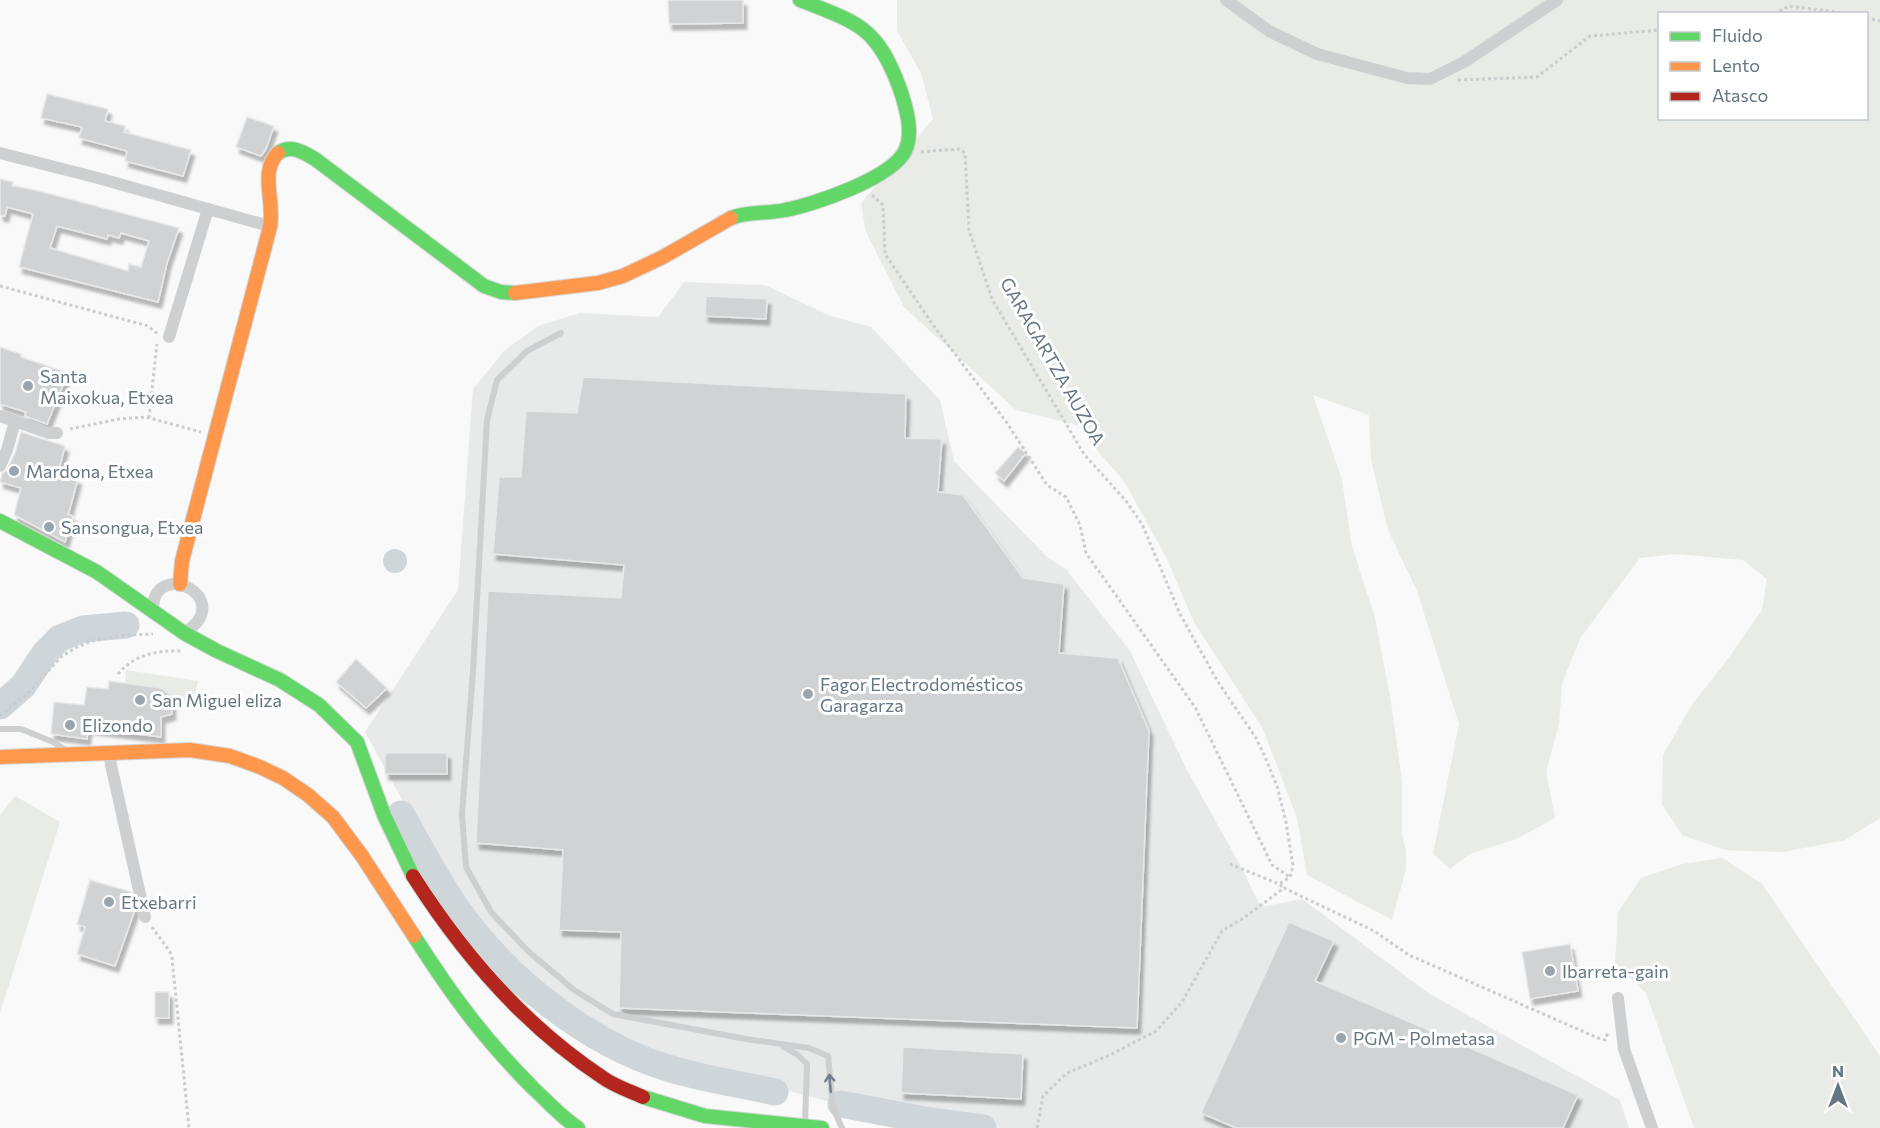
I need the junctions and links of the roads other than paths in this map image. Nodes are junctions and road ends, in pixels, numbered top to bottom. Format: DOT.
graph roads {
  1 [pos="800,0"];
  2 [pos="1226,0"];
  3 [pos="1557,0"];
  4 [pos="0,153"];
  5 [pos="208,209"];
  6 [pos="269,226"];
  7 [pos="561,333"];
  8 [pos="169,337"];
  9 [pos="0,416"];
  10 [pos="15,421"];
  11 [pos="57,433"];
  12 [pos="0,466"];
  13 [pos="0,521"];
  14 [pos="180,584"];
  15 [pos="153,613"];
  16 [pos="184,633"];
  17 [pos="0,729"];
  18 [pos="110,752"];
  19 [pos="71,754"];
  20 [pos="0,757"];
  21 [pos="145,917"];
  22 [pos="1618,998"];
  23 [pos="781,1044"];
  24 [pos="805,1126"];
  25 [pos="578,1128"];
  26 [pos="822,1128"];
  27 [pos="842,1128"];
  28 [pos="1652,1128"];
  1 -- 6 [label="street"];
  2 -- 3 [label="street"];
  4 -- 5 [label="street"];
  5 -- 6 [label="street"];
  5 -- 8 [label="street"];
  6 -- 14 [label="street"];
  7 -- 23 [label="lane"];
  9 -- 10 [label="street"];
  10 -- 11 [label="street"];
  10 -- 12 [label="street"];
  13 -- 15 [label="street"];
  14 -- 15 [label="street"];
  14 -- 16 [label="street"];
  15 -- 16 [label="street"];
  16 -- 24 [label="street"];
  17 -- 19 [label="lane"];
  18 -- 19 [label="street"];
  18 -- 21 [label="street"];
  18 -- 25 [label="street"];
  19 -- 20 [label="street"];
  22 -- 28 [label="street"];
  23 -- 24 [label="lane"];
  27 -- 23 [label="lane, one-way"];
  24 -- 26 [label="street"];
}
